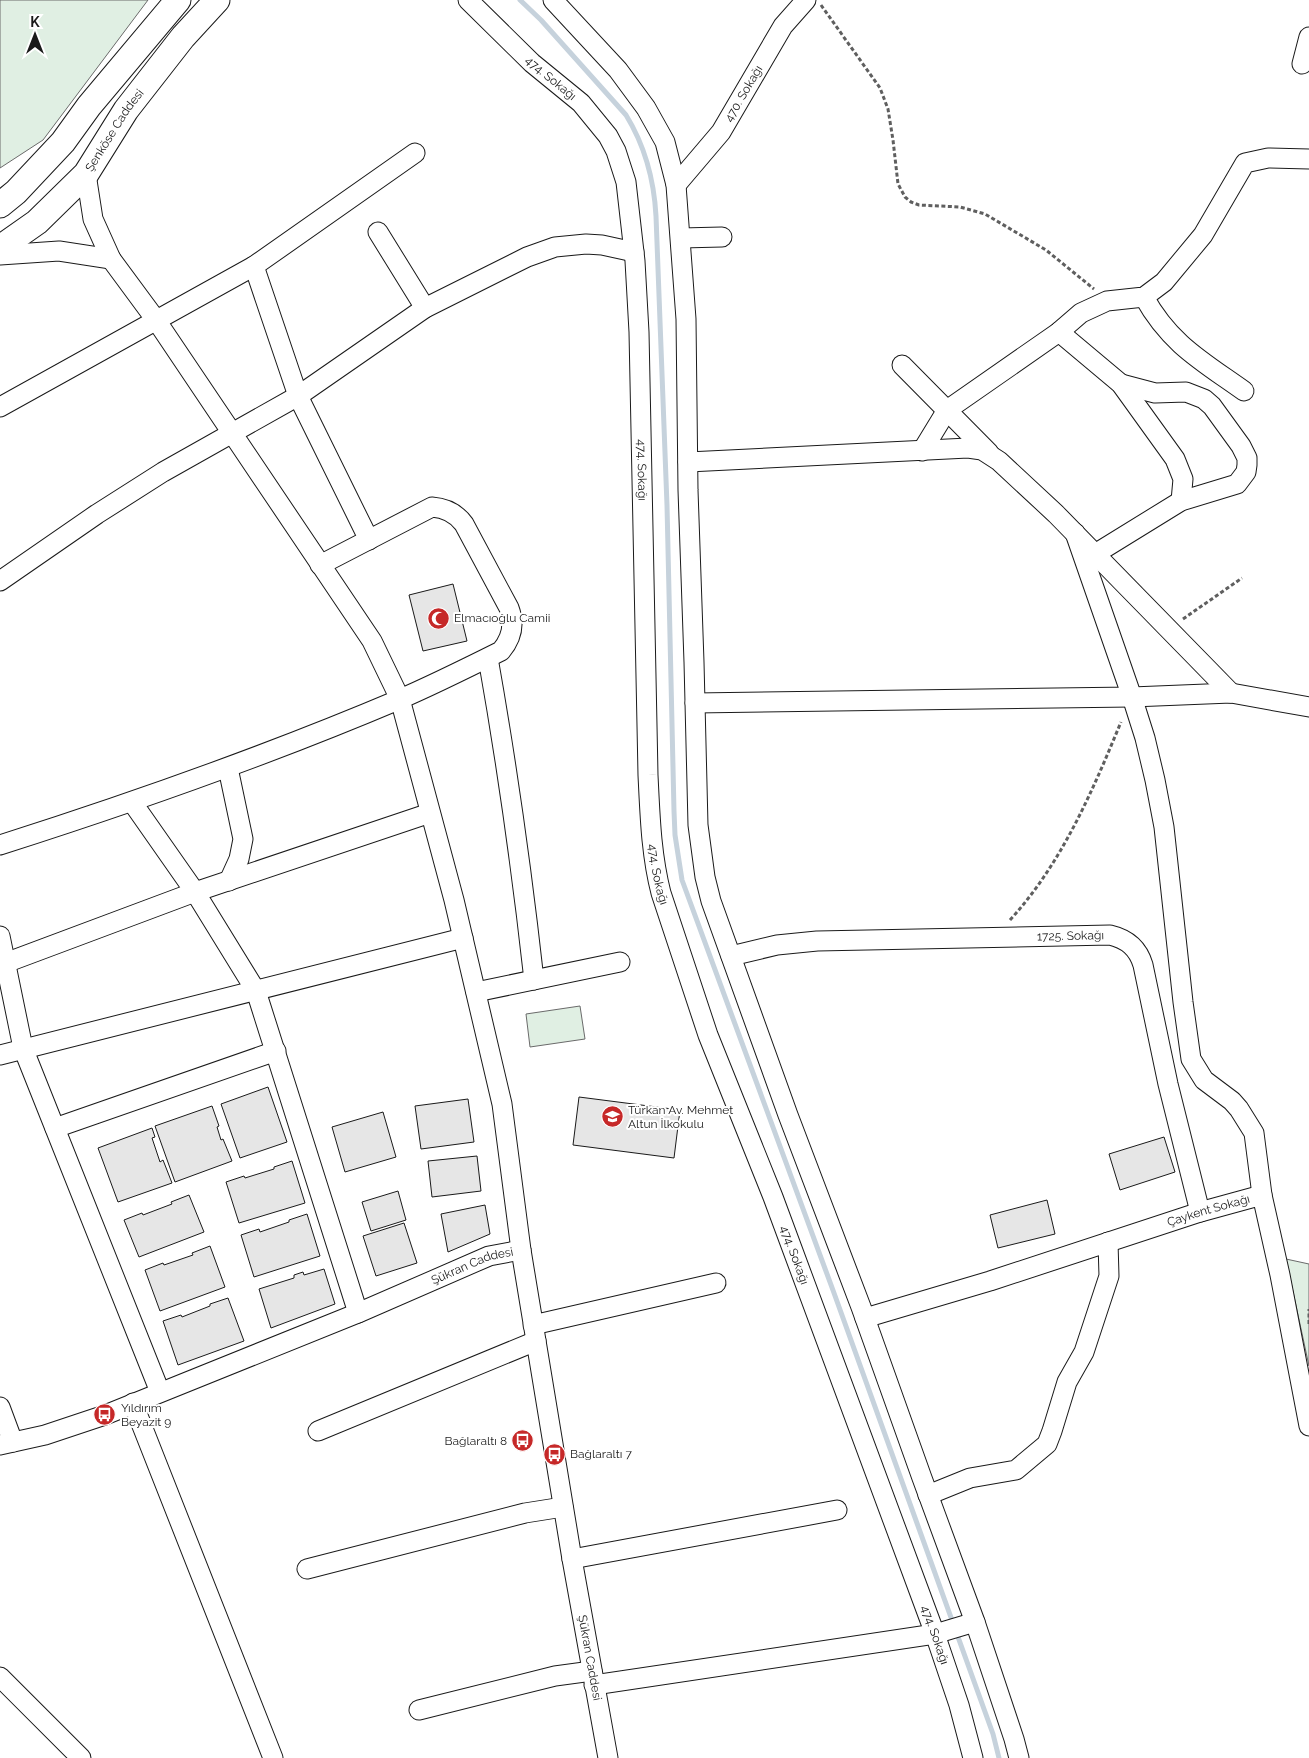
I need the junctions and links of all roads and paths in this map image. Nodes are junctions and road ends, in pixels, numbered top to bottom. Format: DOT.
graph roads {
  1 [pos="178,0"];
  2 [pos="217,0"];
  3 [pos="468,0"];
  4 [pos="552,0"];
  5 [pos="806,0"];
  6 [pos="818,0"];
  7 [pos="1309,37"];
  8 [pos="1302,64"];
  9 [pos="415,153"];
  10 [pos="1309,159"];
  11 [pos="86,174"];
  12 [pos="676,185"];
  13 [pos="0,205"];
  14 [pos="378,232"];
  15 [pos="722,237"];
  16 [pos="681,238"];
  17 [pos="0,248"];
  18 [pos="634,252"];
  19 [pos="0,255"];
  20 [pos="111,259"];
  21 [pos="254,266"];
  22 [pos="1144,297"];
  23 [pos="1107,301"];
  24 [pos="425,308"];
  25 [pos="156,320"];
  26 [pos="1059,332"];
  27 [pos="902,365"];
  28 [pos="1121,384"];
  29 [pos="1244,391"];
  30 [pos="298,396"];
  31 [pos="0,408"];
  32 [pos="947,410"];
  33 [pos="231,433"];
  34 [pos="922,451"];
  35 [pos="991,454"];
  36 [pos="688,462"];
  37 [pos="1181,501"];
  38 [pos="1074,533"];
  39 [pos="369,540"];
  40 [pos="1095,554"];
  41 [pos="320,565"];
  42 [pos="1242,578"];
  43 [pos="0,581"];
  44 [pos="1168,628"];
  45 [pos="488,658"];
  46 [pos="1231,693"];
  47 [pos="1132,697"];
  48 [pos="400,699"];
  49 [pos="695,703"];
  50 [pos="1309,707"];
  51 [pos="228,768"];
  52 [pos="132,802"];
  53 [pos="430,813"];
  54 [pos="0,845"];
  55 [pos="229,881"];
  56 [pos="195,892"];
  57 [pos="0,936"];
  58 [pos="463,938"];
  59 [pos="995,938"];
  60 [pos="731,956"];
  61 [pos="620,962"];
  62 [pos="3,964"];
  63 [pos="534,980"];
  64 [pos="256,991"];
  65 [pos="476,992"];
  66 [pos="23,1048"];
  67 [pos="276,1052"];
  68 [pos="0,1055"];
  69 [pos="55,1128"];
  70 [pos="1262,1195"];
  71 [pos="1200,1212"];
  72 [pos="1108,1242"];
  73 [pos="521,1250"];
  74 [pos="716,1283"];
  75 [pos="1309,1309"];
  76 [pos="358,1313"];
  77 [pos="865,1318"];
  78 [pos="1309,1326"];
  79 [pos="534,1333"];
  80 [pos="160,1392"];
  81 [pos="133,1403"];
  82 [pos="0,1408"];
  83 [pos="1309,1426"];
  84 [pos="318,1431"];
  85 [pos="7,1444"];
  86 [pos="928,1495"];
  87 [pos="563,1507"];
  88 [pos="837,1510"];
  89 [pos="572,1559"];
  90 [pos="307,1569"];
  91 [pos="970,1623"];
  92 [pos="940,1633"];
  93 [pos="0,1676"];
  94 [pos="593,1678"];
  95 [pos="419,1710"];
  96 [pos="81,1758"];
  97 [pos="273,1758"];
  98 [pos="608,1758"];
  99 [pos="973,1758"];
  100 [pos="1019,1758"];
  1 -- 13 [label="main road"];
  2 -- 11 [label="main road, Şenköse Caddesi"];
  3 -- 18 [label="street, 474. Sokağı"];
  4 -- 12 [label="street"];
  5 -- 12 [label="street, 470. Sokağı"];
  6 -- 23 [label="path"];
  7 -- 8 [label="street"];
  9 -- 21 [label="street"];
  10 -- 22 [label="street"];
  11 -- 17 [label="main road, Şenköse Caddesi"];
  11 -- 20 [label="street"];
  12 -- 16 [label="street"];
  14 -- 24 [label="street"];
  15 -- 16 [label="street"];
  16 -- 36 [label="street"];
  18 -- 24 [label="street"];
  18 -- 92 [label="street, 474. Sokağı"];
  19 -- 20 [label="street"];
  20 -- 25 [label="street"];
  21 -- 25 [label="street"];
  21 -- 30 [label="street"];
  22 -- 23 [label="street"];
  22 -- 29 [label="street"];
  23 -- 26 [label="street"];
  24 -- 30 [label="street"];
  25 -- 31 [label="street"];
  25 -- 33 [label="street"];
  26 -- 28 [label="street"];
  26 -- 32 [label="street"];
  27 -- 32 [label="street"];
  28 -- 37 [label="street"];
  28 -- 37 [label="street"];
  30 -- 33 [label="street"];
  30 -- 39 [label="street"];
  32 -- 34 [label="street"];
  32 -- 35 [label="street"];
  33 -- 41 [label="street"];
  33 -- 43 [label="street"];
  34 -- 35 [label="street"];
  34 -- 36 [label="street"];
  35 -- 38 [label="street"];
  36 -- 49 [label="street"];
  37 -- 40 [label="street"];
  38 -- 40 [label="street"];
  38 -- 47 [label="street"];
  39 -- 41 [label="street"];
  39 -- 45 [label="street"];
  40 -- 44 [label="street"];
  41 -- 48 [label="street"];
  42 -- 44 [label="path"];
  44 -- 46 [label="street"];
  45 -- 48 [label="street"];
  45 -- 63 [label="street"];
  46 -- 47 [label="street"];
  46 -- 50 [label="street"];
  47 -- 49 [label="street"];
  47 -- 59 [label="path"];
  47 -- 70 [label="street"];
  48 -- 51 [label="street"];
  48 -- 53 [label="street"];
  49 -- 60 [label="street"];
  51 -- 52 [label="street"];
  51 -- 55 [label="street"];
  52 -- 54 [label="street"];
  52 -- 56 [label="street"];
  53 -- 55 [label="street"];
  53 -- 58 [label="street"];
  55 -- 56 [label="street"];
  56 -- 62 [label="street"];
  56 -- 64 [label="street"];
  57 -- 62 [label="street"];
  58 -- 64 [label="street"];
  58 -- 65 [label="street"];
  59 -- 60 [label="street, 1725. Sokağı"];
  59 -- 71 [label="street, 1725. Sokağı"];
  60 -- 77 [label="street"];
  61 -- 63 [label="street"];
  62 -- 66 [label="street"];
  63 -- 65 [label="street"];
  64 -- 66 [label="street"];
  64 -- 67 [label="street"];
  65 -- 73 [label="street"];
  66 -- 68 [label="street"];
  66 -- 69 [label="street"];
  67 -- 69 [label="street"];
  67 -- 76 [label="street"];
  69 -- 80 [label="street"];
  70 -- 71 [label="street, Çaykent Sokağı"];
  70 -- 83 [label="street, Çaykent Sokağı"];
  71 -- 72 [label="street, Çaykent Sokağı"];
  72 -- 77 [label="street, Çaykent Sokağı"];
  72 -- 86 [label="street"];
  73 -- 76 [label="street, Şükran Caddesi"];
  73 -- 79 [label="street, Şükran Caddesi"];
  74 -- 79 [label="street"];
  75 -- 78 [label="path"];
  76 -- 80 [label="street, Şükran Caddesi"];
  77 -- 86 [label="street"];
  79 -- 84 [label="street"];
  79 -- 87 [label="street, Şükran Caddesi"];
  80 -- 81 [label="street, Şükran Caddesi"];
  81 -- 85 [label="street, Şükran Caddesi"];
  81 -- 97 [label="street"];
  82 -- 85 [label="street"];
  86 -- 91 [label="street"];
  87 -- 89 [label="street, Şükran Caddesi"];
  87 -- 90 [label="street"];
  88 -- 89 [label="street"];
  89 -- 94 [label="street, Şükran Caddesi"];
  91 -- 92 [label="street"];
  91 -- 100 [label="street"];
  92 -- 94 [label="street"];
  92 -- 99 [label="street, 474. Sokağı"];
  93 -- 96 [label="street"];
  94 -- 95 [label="street"];
  94 -- 98 [label="street, Şükran Caddesi"];
}
